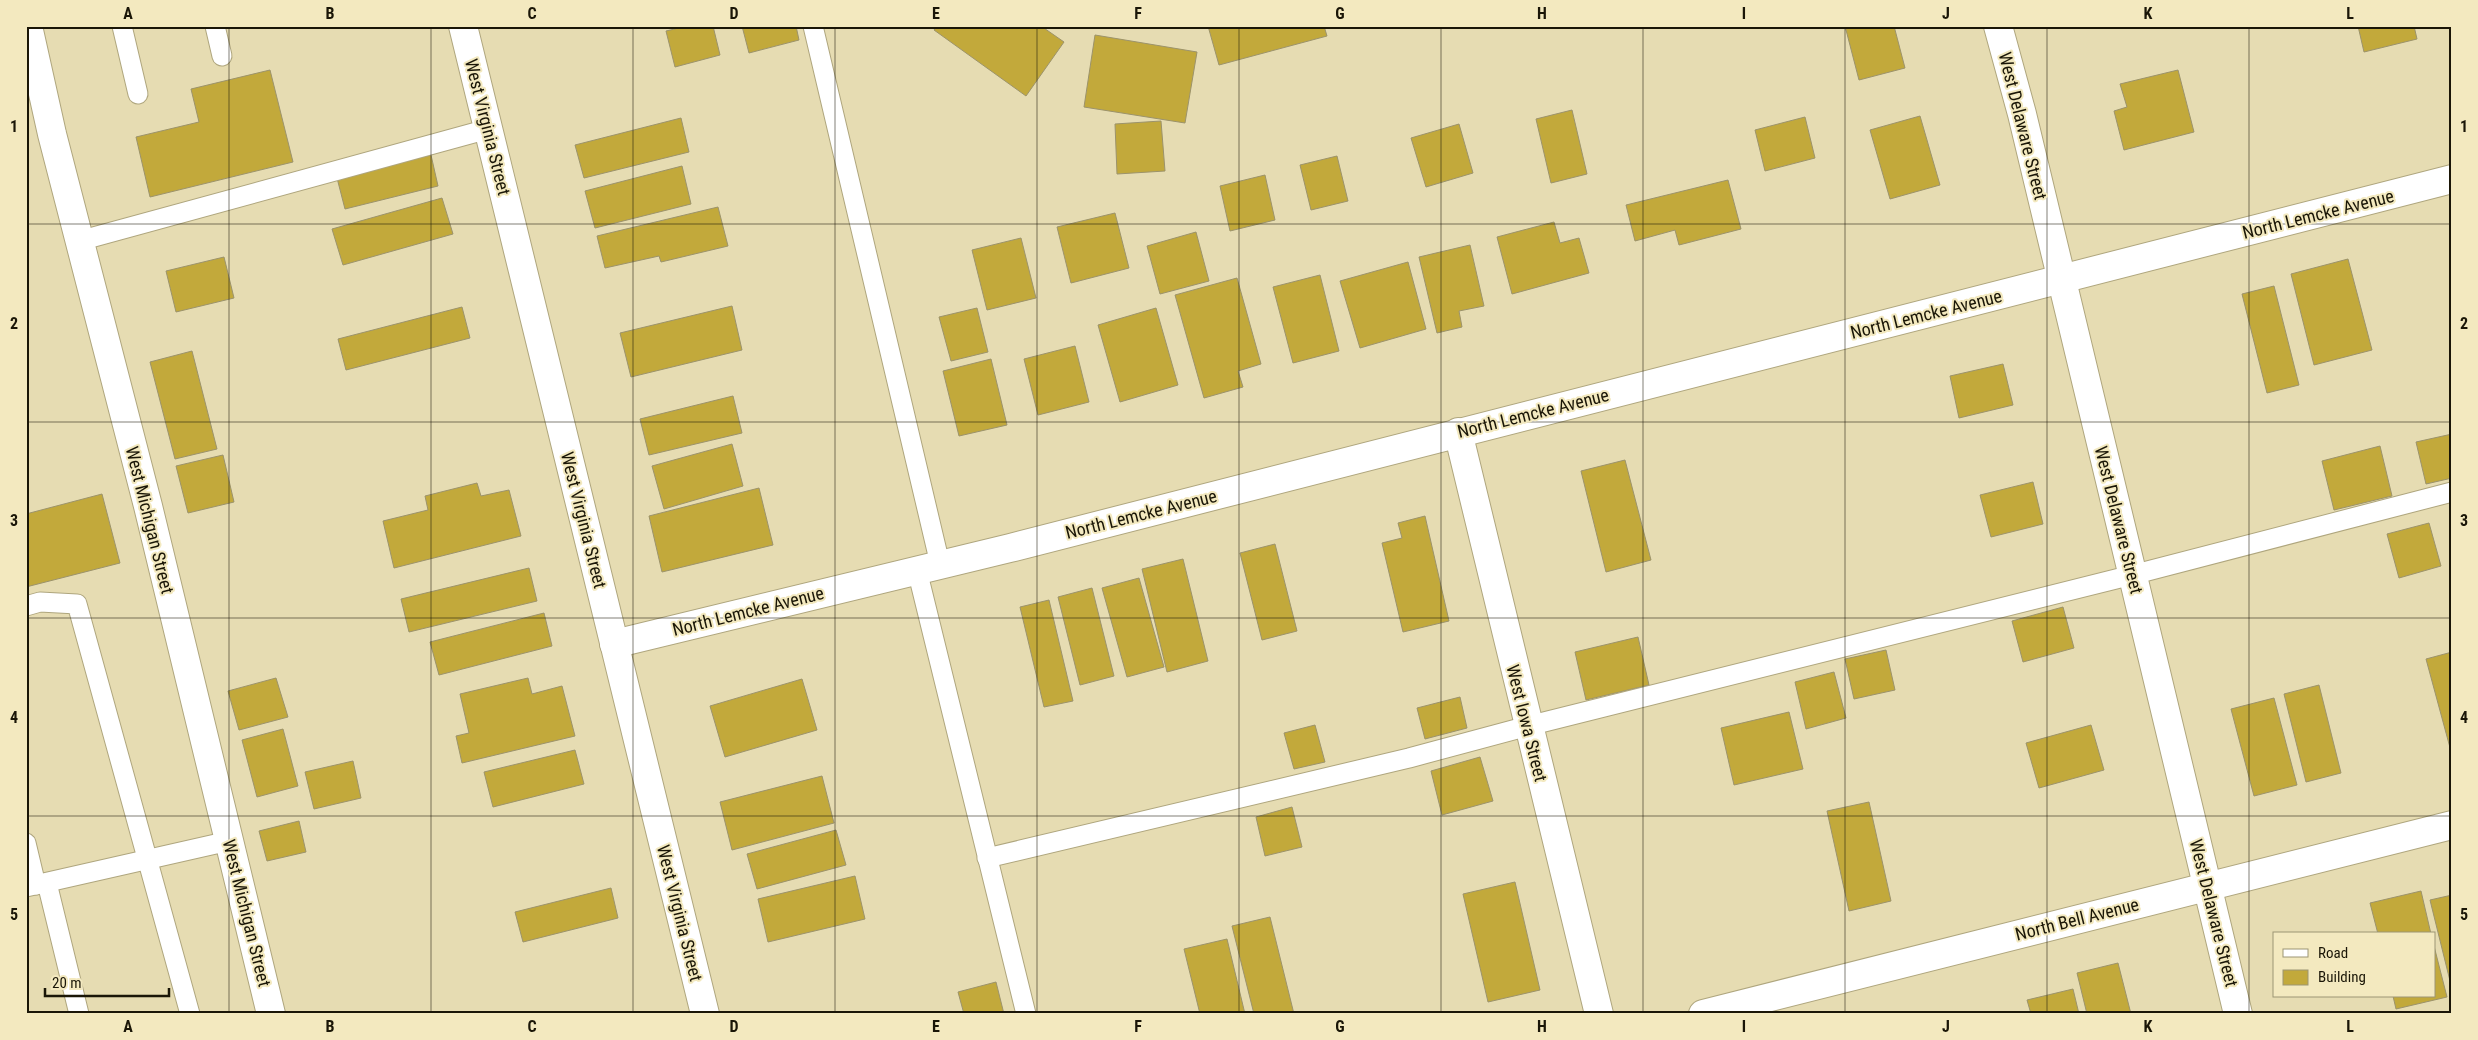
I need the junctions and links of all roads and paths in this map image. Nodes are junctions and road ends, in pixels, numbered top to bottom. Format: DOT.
graph roads {
  1 [pos="28,26"];
  2 [pos="122,26"];
  3 [pos="215,26"];
  4 [pos="463,26"];
  5 [pos="813,26"];
  6 [pos="1998,26"];
  7 [pos="222,56"];
  8 [pos="138,94"];
  9 [pos="488,128"];
  10 [pos="2452,179"];
  11 [pos="79,241"];
  12 [pos="2060,280"];
  13 [pos="1458,432"];
  14 [pos="2452,492"];
  15 [pos="928,567"];
  16 [pos="2132,575"];
  17 [pos="26,606"];
  18 [pos="614,644"];
  19 [pos="1528,726"];
  20 [pos="2452,825"];
  21 [pos="229,841"];
  22 [pos="26,843"];
  23 [pos="987,858"];
  24 [pos="146,860"];
  25 [pos="36,885"];
  26 [pos="2208,888"];
  27 [pos="79,1014"];
  28 [pos="190,1014"];
  29 [pos="271,1014"];
  30 [pos="705,1014"];
  31 [pos="1026,1014"];
  32 [pos="1599,1014"];
  33 [pos="1703,1014"];
  34 [pos="2238,1014"];
  1 -- 11 [label="street, West Michigan Street"];
  2 -- 8 [label="lane"];
  3 -- 7 [label="lane"];
  4 -- 9 [label="street, West Virginia Street"];
  5 -- 15 [label="lane"];
  6 -- 12 [label="street, West Delaware Street"];
  9 -- 11 [label="lane"];
  9 -- 18 [label="street, West Virginia Street"];
  10 -- 12 [label="street, North Lemcke Avenue"];
  11 -- 21 [label="street, West Michigan Street"];
  12 -- 13 [label="street, North Lemcke Avenue"];
  12 -- 16 [label="street, West Delaware Street"];
  13 -- 15 [label="street, North Lemcke Avenue"];
  13 -- 19 [label="street, West Iowa Street"];
  14 -- 16 [label="lane"];
  15 -- 18 [label="street, North Lemcke Avenue"];
  15 -- 23 [label="lane"];
  16 -- 19 [label="lane"];
  16 -- 26 [label="street, West Delaware Street"];
  17 -- 24 [label="lane"];
  18 -- 30 [label="street, West Virginia Street"];
  19 -- 23 [label="lane"];
  19 -- 32 [label="street, West Iowa Street"];
  20 -- 26 [label="street, North Bell Avenue"];
  21 -- 24 [label="lane"];
  21 -- 29 [label="street, West Michigan Street"];
  22 -- 25 [label="lane"];
  23 -- 31 [label="lane"];
  24 -- 25 [label="lane"];
  24 -- 28 [label="lane"];
  25 -- 27 [label="lane"];
  26 -- 33 [label="street, North Bell Avenue"];
  26 -- 34 [label="street, West Delaware Street"];
}
